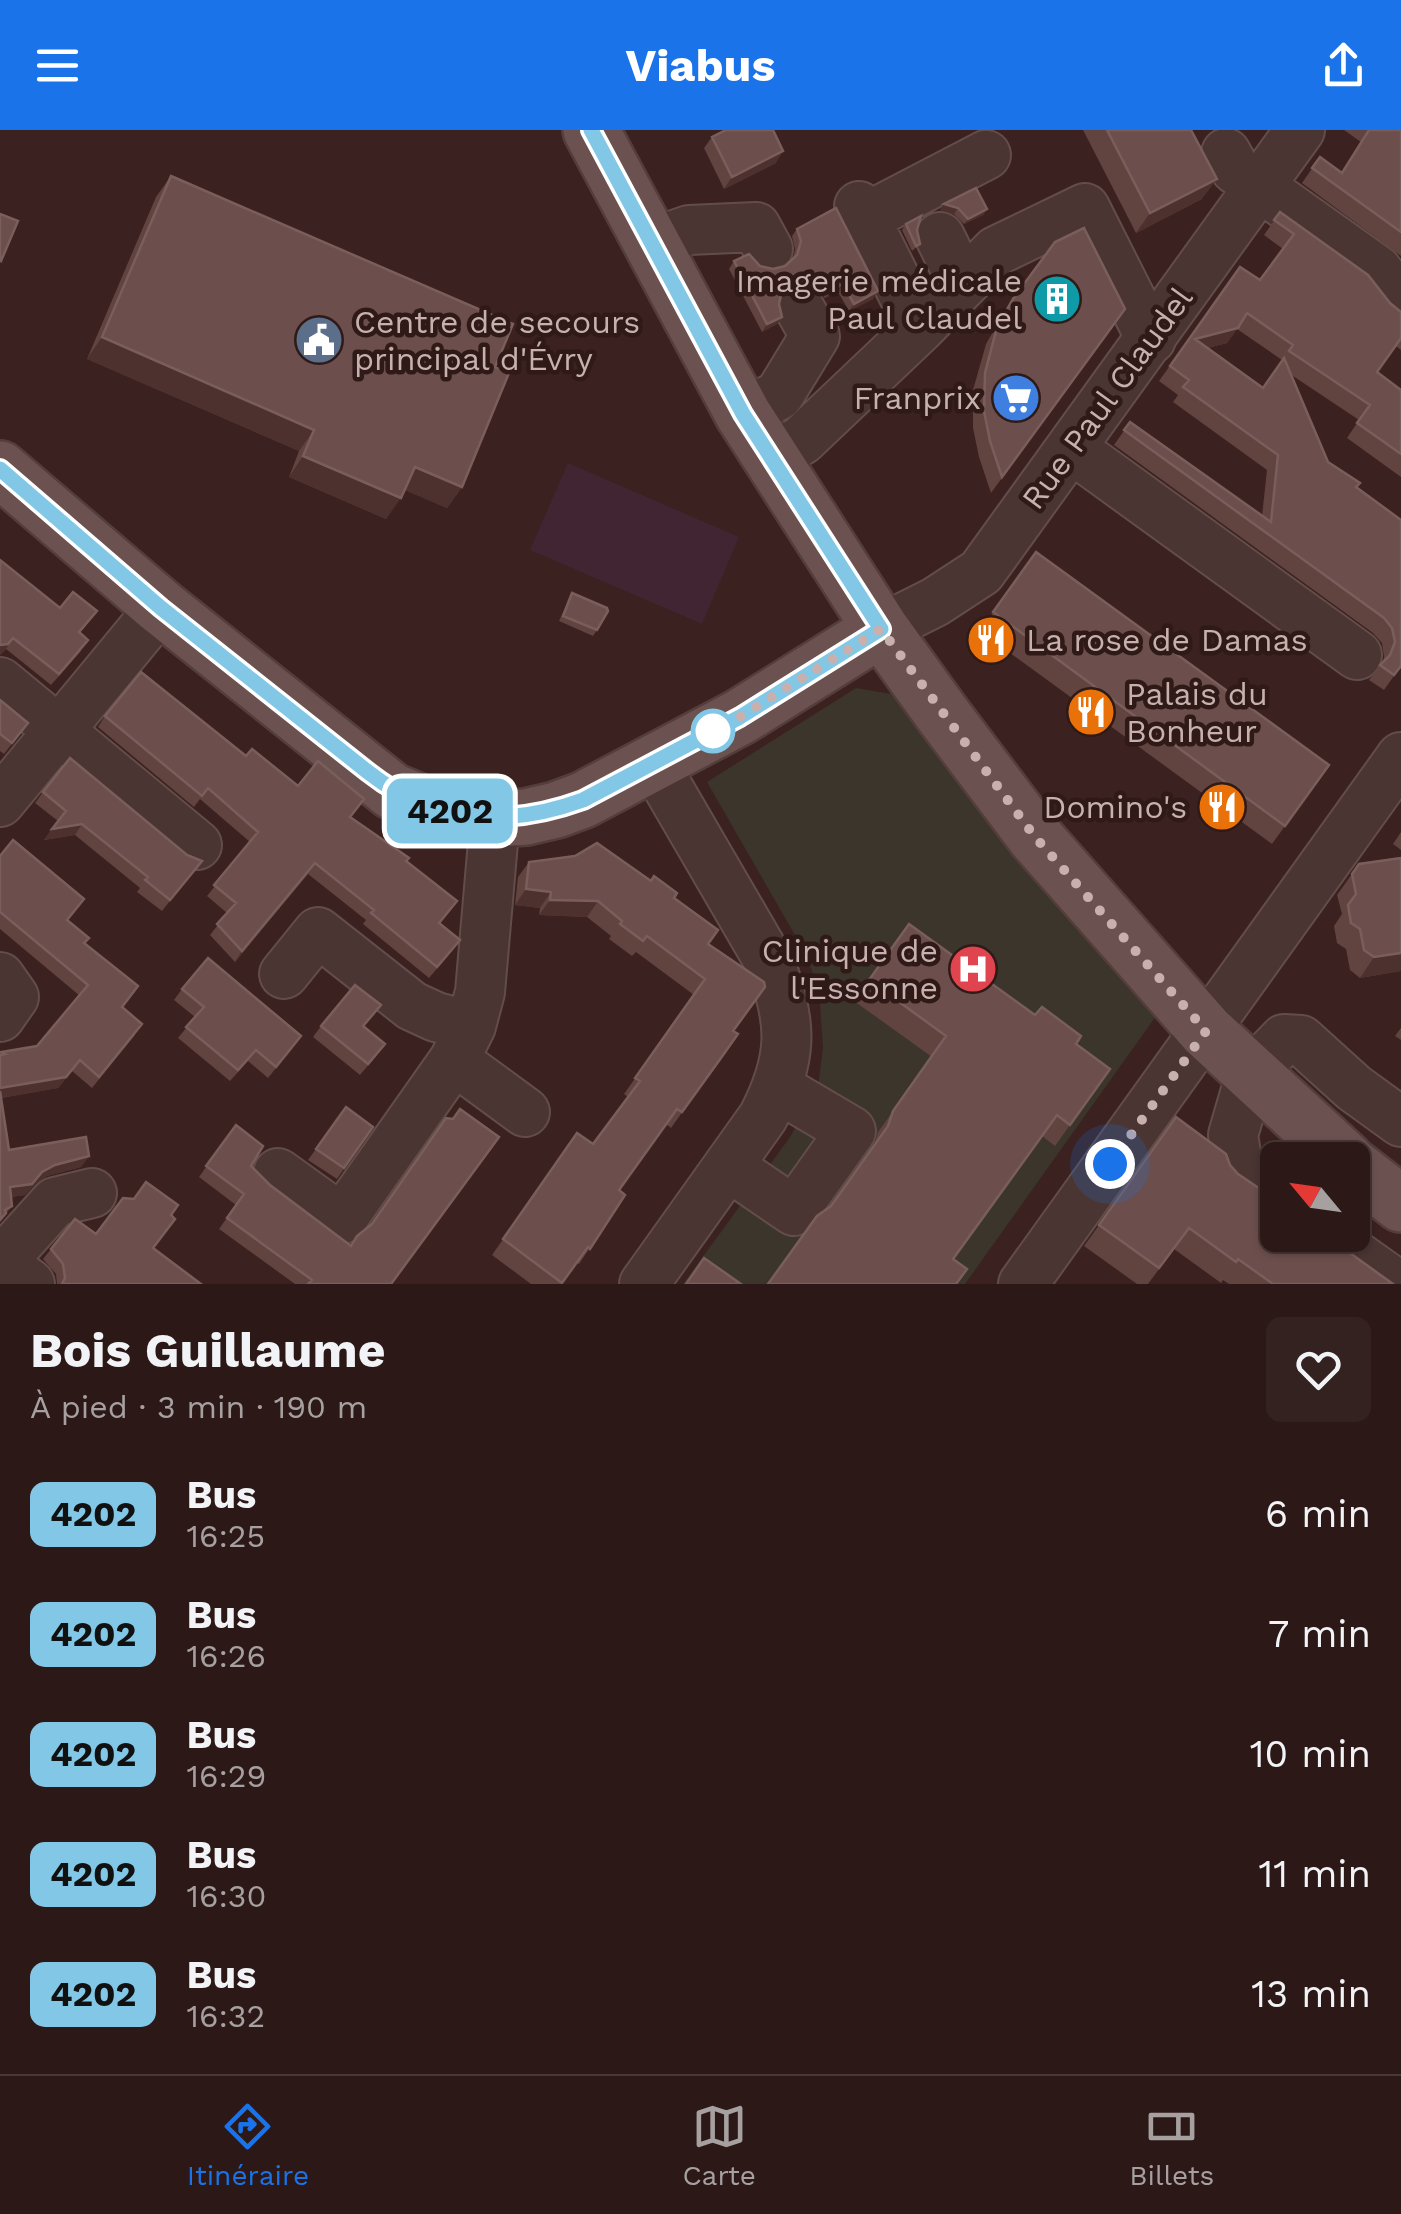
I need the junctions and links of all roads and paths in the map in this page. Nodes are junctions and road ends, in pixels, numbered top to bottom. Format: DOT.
graph roads {
  1 [pos="592,130"];
  2 [pos="1300,130"];
  3 [pos="1226,154"];
  4 [pos="986,156"];
  5 [pos="1260,186"];
  6 [pos="928,214"];
  7 [pos="652,243"];
  8 [pos="768,249"];
  9 [pos="964,284"];
  10 [pos="1401,302"];
  11 [pos="801,311"];
  12 [pos="1151,338"];
  13 [pos="919,344"];
  14 [pos="757,436"];
  15 [pos="1071,448"];
  16 [pos="0,469"];
  17 [pos="161,608"];
  18 [pos="881,629"];
  19 [pos="1357,655"];
  20 [pos="0,682"];
  21 [pos="59,732"];
  22 [pos="1401,757"];
  23 [pos="653,762"];
  24 [pos="0,802"];
  25 [pos="495,819"];
  26 [pos="197,844"];
  27 [pos="284,974"];
  28 [pos="0,978"];
  29 [pos="0,1017"];
  30 [pos="1206,1031"];
  31 [pos="462,1043"];
  32 [pos="1251,1073"];
  33 [pos="778,1088"];
  34 [pos="525,1112"];
  35 [pos="1401,1122"];
  36 [pos="1326,1142"];
  37 [pos="728,1166"];
  38 [pos="278,1174"];
  39 [pos="1370,1180"];
  40 [pos="1260,1187"];
  41 [pos="13,1188"];
  42 [pos="92,1193"];
  43 [pos="1401,1204"];
  44 [pos="1351,1252"];
  45 [pos="8,1253"];
  46 [pos="30,1284"];
  47 [pos="644,1284"];
  48 [pos="1024,1284"];
  49 [pos="1396,1284"];
  1 -- 7 [label="main road"];
  2 -- 5 [label="street, Rue Paul Claudel"];
  3 -- 5 [label="street"];
  4 -- 6 [label="street"];
  5 -- 10 [label="street"];
  5 -- 12 [label="street, Rue Paul Claudel"];
  6 -- 9 [label="street"];
  6 -- 13 [label="street"];
  7 -- 8 [label="street"];
  7 -- 14 [label="main road"];
  9 -- 12 [label="street"];
  9 -- 13 [label="street"];
  11 -- 14 [label="street"];
  12 -- 15 [label="street, Rue Paul Claudel"];
  13 -- 14 [label="street"];
  14 -- 18 [label="main road"];
  15 -- 18 [label="street, Rue Paul Claudel"];
  15 -- 19 [label="street"];
  16 -- 17 [label="main road"];
  17 -- 21 [label="street"];
  17 -- 25 [label="main road"];
  18 -- 23 [label="main road"];
  18 -- 30 [label="main road"];
  20 -- 21 [label="street"];
  21 -- 24 [label="street"];
  21 -- 26 [label="street"];
  22 -- 30 [label="street"];
  23 -- 25 [label="main road"];
  23 -- 33 [label="street"];
  25 -- 31 [label="street"];
  27 -- 31 [label="street"];
  28 -- 29 [label="street"];
  30 -- 32 [label="main road"];
  30 -- 48 [label="street"];
  31 -- 34 [label="street"];
  31 -- 38 [label="street"];
  32 -- 35 [label="street"];
  32 -- 36 [label="main road"];
  32 -- 40 [label="street"];
  33 -- 37 [label="street"];
  33 -- 37 [label="street"];
  37 -- 47 [label="street"];
  39 -- 43 [label="main road"];
  41 -- 45 [label="street"];
  42 -- 45 [label="street"];
  44 -- 49 [label="street"];
  45 -- 46 [label="street"];
}
